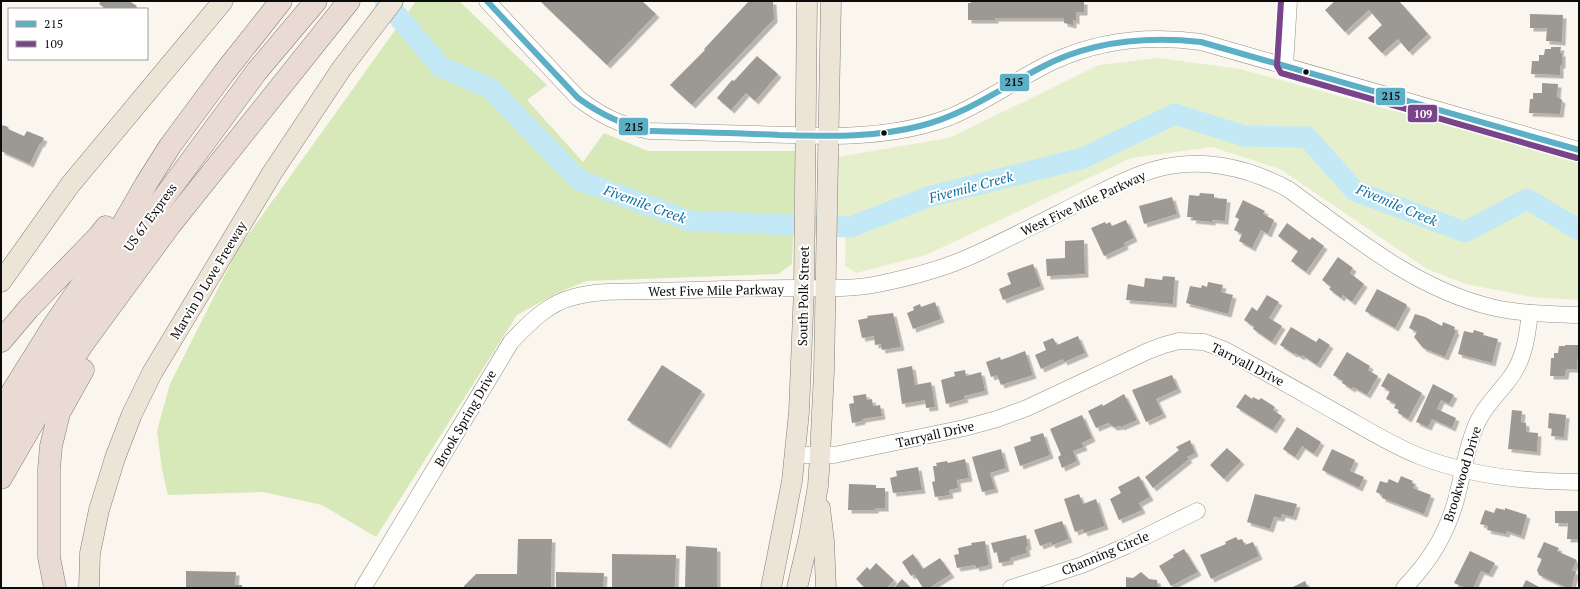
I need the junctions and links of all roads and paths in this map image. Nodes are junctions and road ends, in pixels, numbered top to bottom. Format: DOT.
graph roads {
  1 [pos="223,1"];
  2 [pos="282,1"];
  3 [pos="316,1"];
  4 [pos="393,1"];
  5 [pos="487,1"];
  6 [pos="807,1"];
  7 [pos="831,1"];
  8 [pos="1289,1"];
  9 [pos="347,4"];
  10 [pos="1285,66"];
  11 [pos="805,136"];
  12 [pos="828,136"];
  13 [pos="170,146"];
  14 [pos="1579,150"];
  15 [pos="170,225"];
  16 [pos="1,282"];
  17 [pos="804,288"];
  18 [pos="826,289"];
  19 [pos="604,292"];
  20 [pos="1530,313"];
  21 [pos="1579,315"];
  22 [pos="1,341"];
  23 [pos="1,410"];
  24 [pos="1,444"];
  25 [pos="796,455"];
  26 [pos="820,456"];
  27 [pos="1463,470"];
  28 [pos="1,478"];
  29 [pos="1579,482"];
  30 [pos="818,486"];
  31 [pos="1197,511"];
  32 [pos="55,588"];
  33 [pos="89,588"];
  34 [pos="363,588"];
  35 [pos="771,588"];
  36 [pos="797,588"];
  37 [pos="826,588"];
  38 [pos="1011,588"];
  39 [pos="1404,588"];
  1 -- 16 [label="main road"];
  2 -- 13 [label="highway"];
  3 -- 24 [label="highway, US 67 Express"];
  4 -- 33 [label="main road, Marvin D Love Freeway"];
  5 -- 11 [label="street"];
  6 -- 11 [label="main road, South Polk Street"];
  7 -- 12 [label="main road, South Polk Street"];
  8 -- 10 [label="street"];
  9 -- 15 [label="highway"];
  10 -- 12 [label="street"];
  10 -- 14 [label="street"];
  11 -- 12 [label="street"];
  11 -- 17 [label="main road, South Polk Street"];
  12 -- 18 [label="main road, South Polk Street"];
  13 -- 22 [label="highway"];
  13 -- 23 [label="highway"];
  15 -- 28 [label="highway"];
  15 -- 32 [label="highway"];
  17 -- 18 [label="street, West Five Mile Parkway"];
  17 -- 19 [label="street, West Five Mile Parkway"];
  17 -- 25 [label="main road, South Polk Street"];
  18 -- 20 [label="street, West Five Mile Parkway"];
  18 -- 26 [label="main road, South Polk Street"];
  19 -- 34 [label="street, Brook Spring Drive"];
  20 -- 21 [label="street, West Five Mile Parkway"];
  20 -- 27 [label="street, Brookwood Drive"];
  25 -- 26 [label="street, Tarryall Drive"];
  25 -- 35 [label="main road, South Polk Street"];
  26 -- 27 [label="street, Tarryall Drive"];
  26 -- 30 [label="main road, South Polk Street"];
  27 -- 29 [label="street, Tarryall Drive"];
  27 -- 39 [label="street, Brookwood Drive"];
  30 -- 36 [label="main road, South Polk Street"];
  30 -- 37 [label="main road"];
  31 -- 38 [label="street, Channing Circle"];
}
